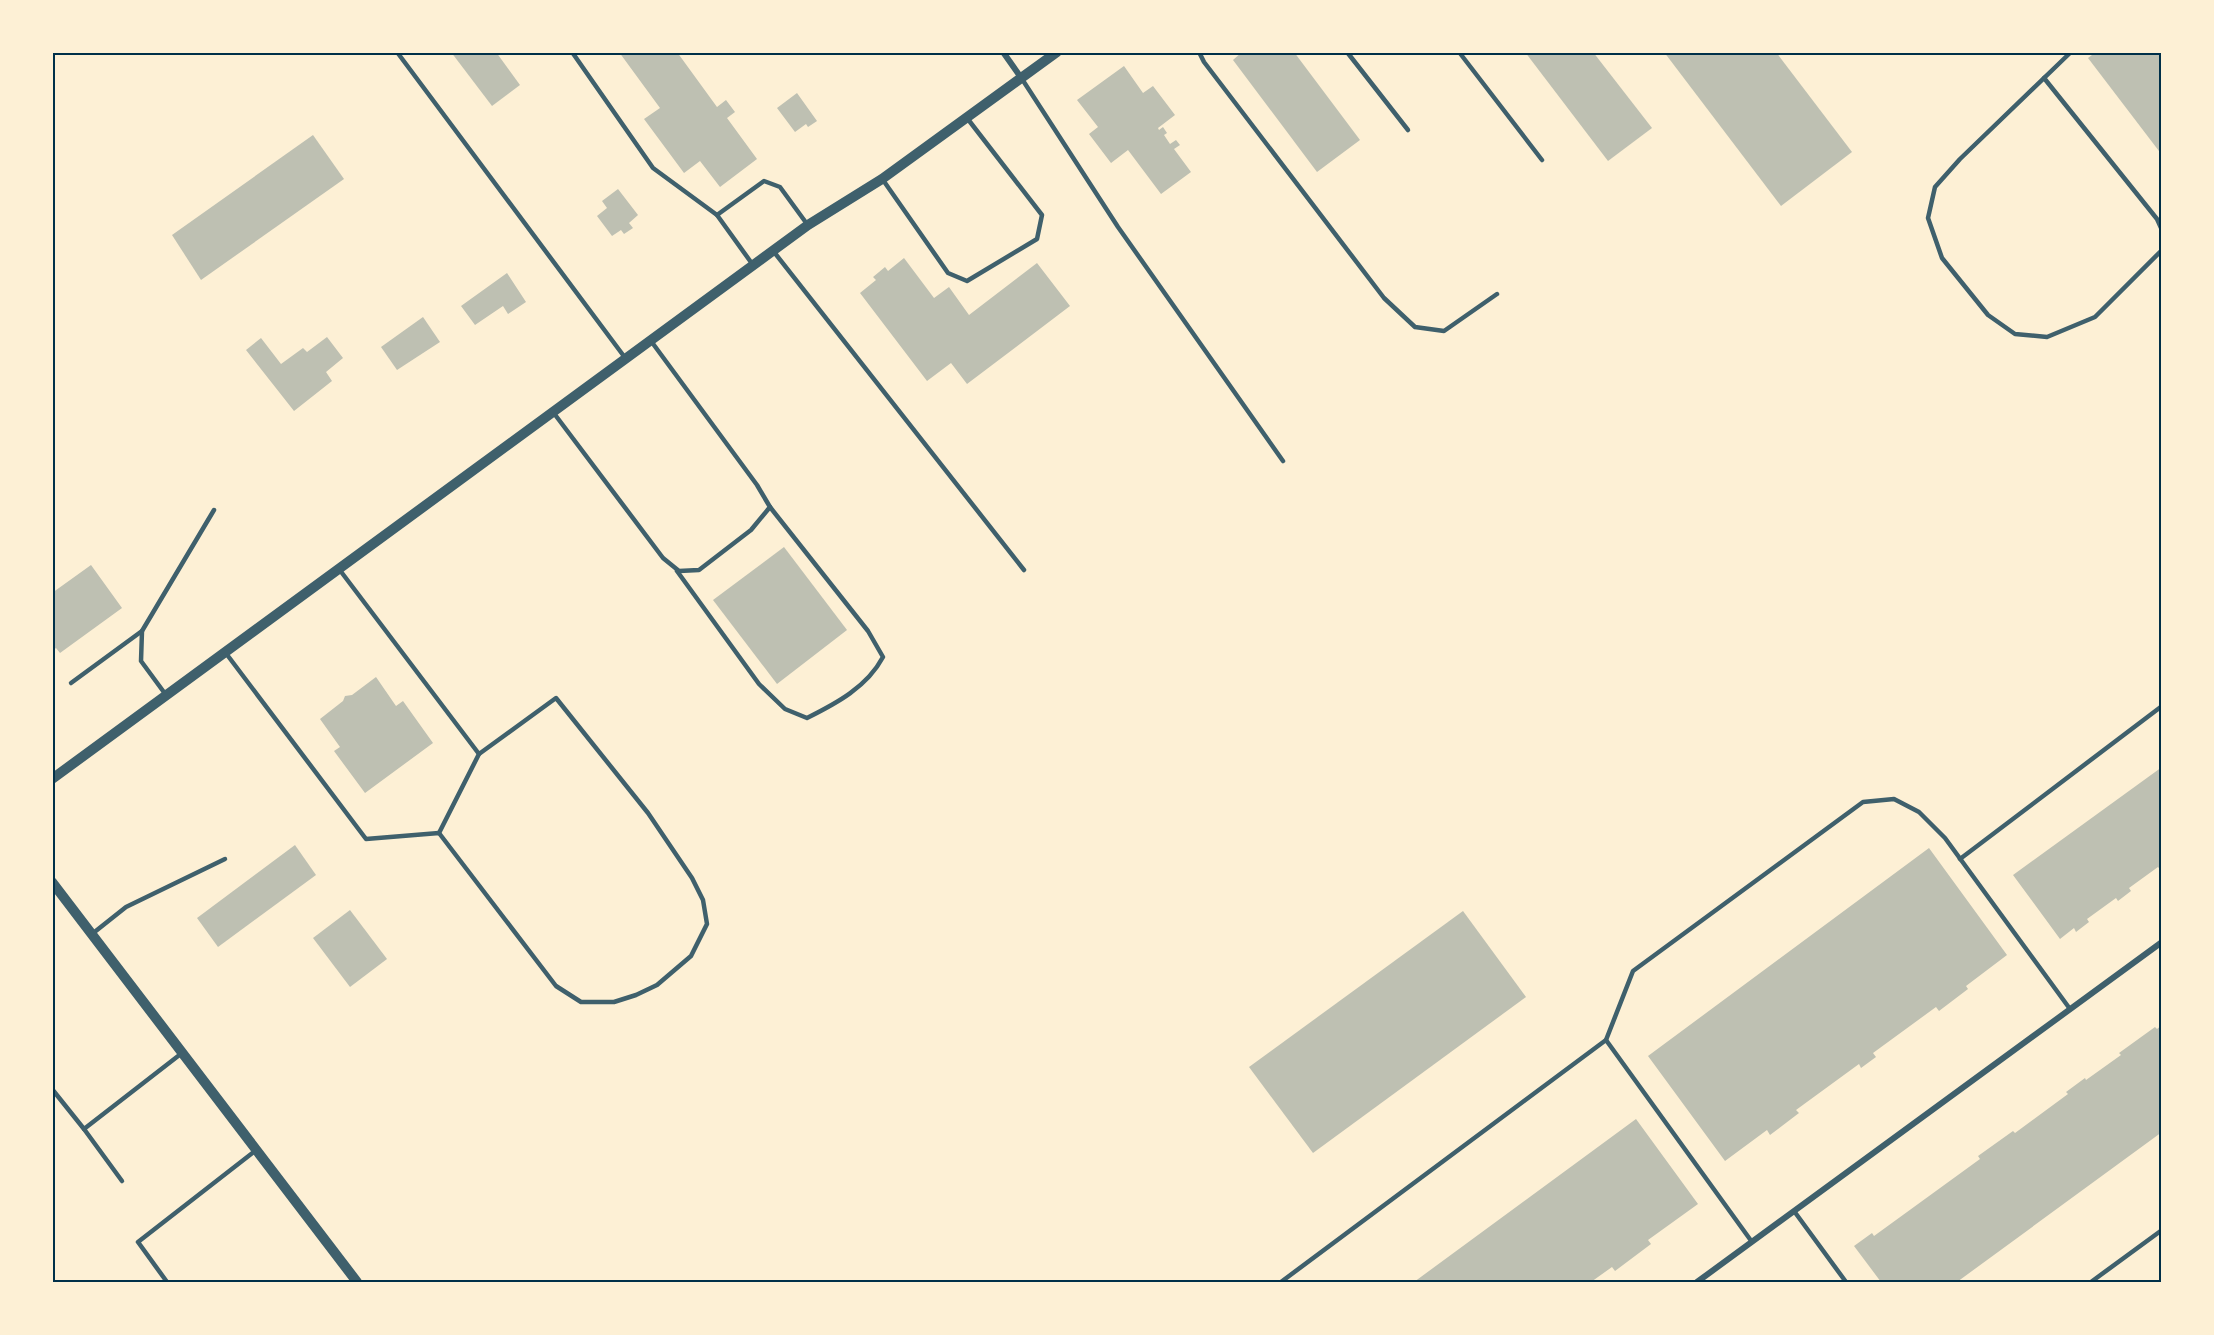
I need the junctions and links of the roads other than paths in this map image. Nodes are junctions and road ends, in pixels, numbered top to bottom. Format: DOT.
graph roads {
  1 [pos="397,52"];
  2 [pos="572,52"];
  3 [pos="1003,52"];
  4 [pos="1057,52"];
  5 [pos="1199,52"];
  6 [pos="1347,52"];
  7 [pos="1459,52"];
  8 [pos="2071,52"];
  9 [pos="2044,78"];
  10 [pos="1022,79"];
  11 [pos="967,118"];
  12 [pos="1408,130"];
  13 [pos="1542,160"];
  14 [pos="882,179"];
  15 [pos="717,215"];
  16 [pos="808,225"];
  17 [pos="2162,230"];
  18 [pos="2162,250"];
  19 [pos="773,251"];
  20 [pos="753,265"];
  21 [pos="1497,294"];
  22 [pos="650,341"];
  23 [pos="626,359"];
  24 [pos="553,412"];
  25 [pos="1283,461"];
  26 [pos="770,507"];
  27 [pos="214,510"];
  28 [pos="674,566"];
  29 [pos="339,569"];
  30 [pos="1024,570"];
  31 [pos="141,631"];
  32 [pos="225,652"];
  33 [pos="71,683"];
  34 [pos="166,695"];
  35 [pos="2162,706"];
  36 [pos="479,754"];
  37 [pos="52,778"];
  38 [pos="439,833"];
  39 [pos="225,859"];
  40 [pos="1960,859"];
  41 [pos="52,882"];
  42 [pos="92,934"];
  43 [pos="2162,942"];
  44 [pos="2070,1009"];
  45 [pos="1606,1040"];
  46 [pos="182,1053"];
  47 [pos="52,1089"];
  48 [pos="84,1130"];
  49 [pos="256,1150"];
  50 [pos="122,1180"];
  51 [pos="1794,1211"];
  52 [pos="2162,1230"];
  53 [pos="1752,1242"];
  54 [pos="167,1282"];
  55 [pos="357,1282"];
  56 [pos="1281,1282"];
  57 [pos="1697,1282"];
  58 [pos="1846,1282"];
  59 [pos="2091,1282"];
  1 -- 23 [label="lane"];
  2 -- 15 [label="lane"];
  3 -- 10 [label="street"];
  4 -- 10 [label="street"];
  5 -- 21 [label="lane"];
  6 -- 12 [label="lane"];
  7 -- 13 [label="lane"];
  8 -- 9 [label="lane"];
  9 -- 17 [label="lane"];
  9 -- 18 [label="lane"];
  10 -- 11 [label="street"];
  10 -- 25 [label="lane"];
  11 -- 14 [label="street"];
  11 -- 14 [label="lane"];
  14 -- 16 [label="street"];
  15 -- 16 [label="lane"];
  15 -- 20 [label="lane"];
  16 -- 19 [label="street"];
  19 -- 20 [label="street"];
  19 -- 30 [label="lane"];
  20 -- 22 [label="street"];
  22 -- 23 [label="street"];
  22 -- 26 [label="lane"];
  23 -- 24 [label="street"];
  24 -- 28 [label="lane"];
  24 -- 29 [label="street"];
  26 -- 28 [label="lane"];
  26 -- 28 [label="lane"];
  27 -- 31 [label="lane"];
  29 -- 32 [label="street"];
  29 -- 36 [label="lane"];
  31 -- 33 [label="lane"];
  31 -- 34 [label="lane"];
  32 -- 34 [label="street"];
  32 -- 38 [label="lane"];
  34 -- 37 [label="street"];
  35 -- 40 [label="lane"];
  36 -- 38 [label="lane"];
  36 -- 38 [label="lane"];
  39 -- 42 [label="lane"];
  40 -- 44 [label="lane"];
  40 -- 45 [label="lane"];
  41 -- 42 [label="street"];
  42 -- 46 [label="street"];
  43 -- 44 [label="street"];
  44 -- 51 [label="street"];
  45 -- 53 [label="lane"];
  45 -- 56 [label="lane"];
  46 -- 48 [label="lane"];
  46 -- 49 [label="street"];
  47 -- 48 [label="lane"];
  48 -- 50 [label="lane"];
  49 -- 54 [label="lane"];
  49 -- 55 [label="street"];
  51 -- 53 [label="street"];
  51 -- 58 [label="lane"];
  52 -- 59 [label="lane"];
  53 -- 57 [label="street"];
}
